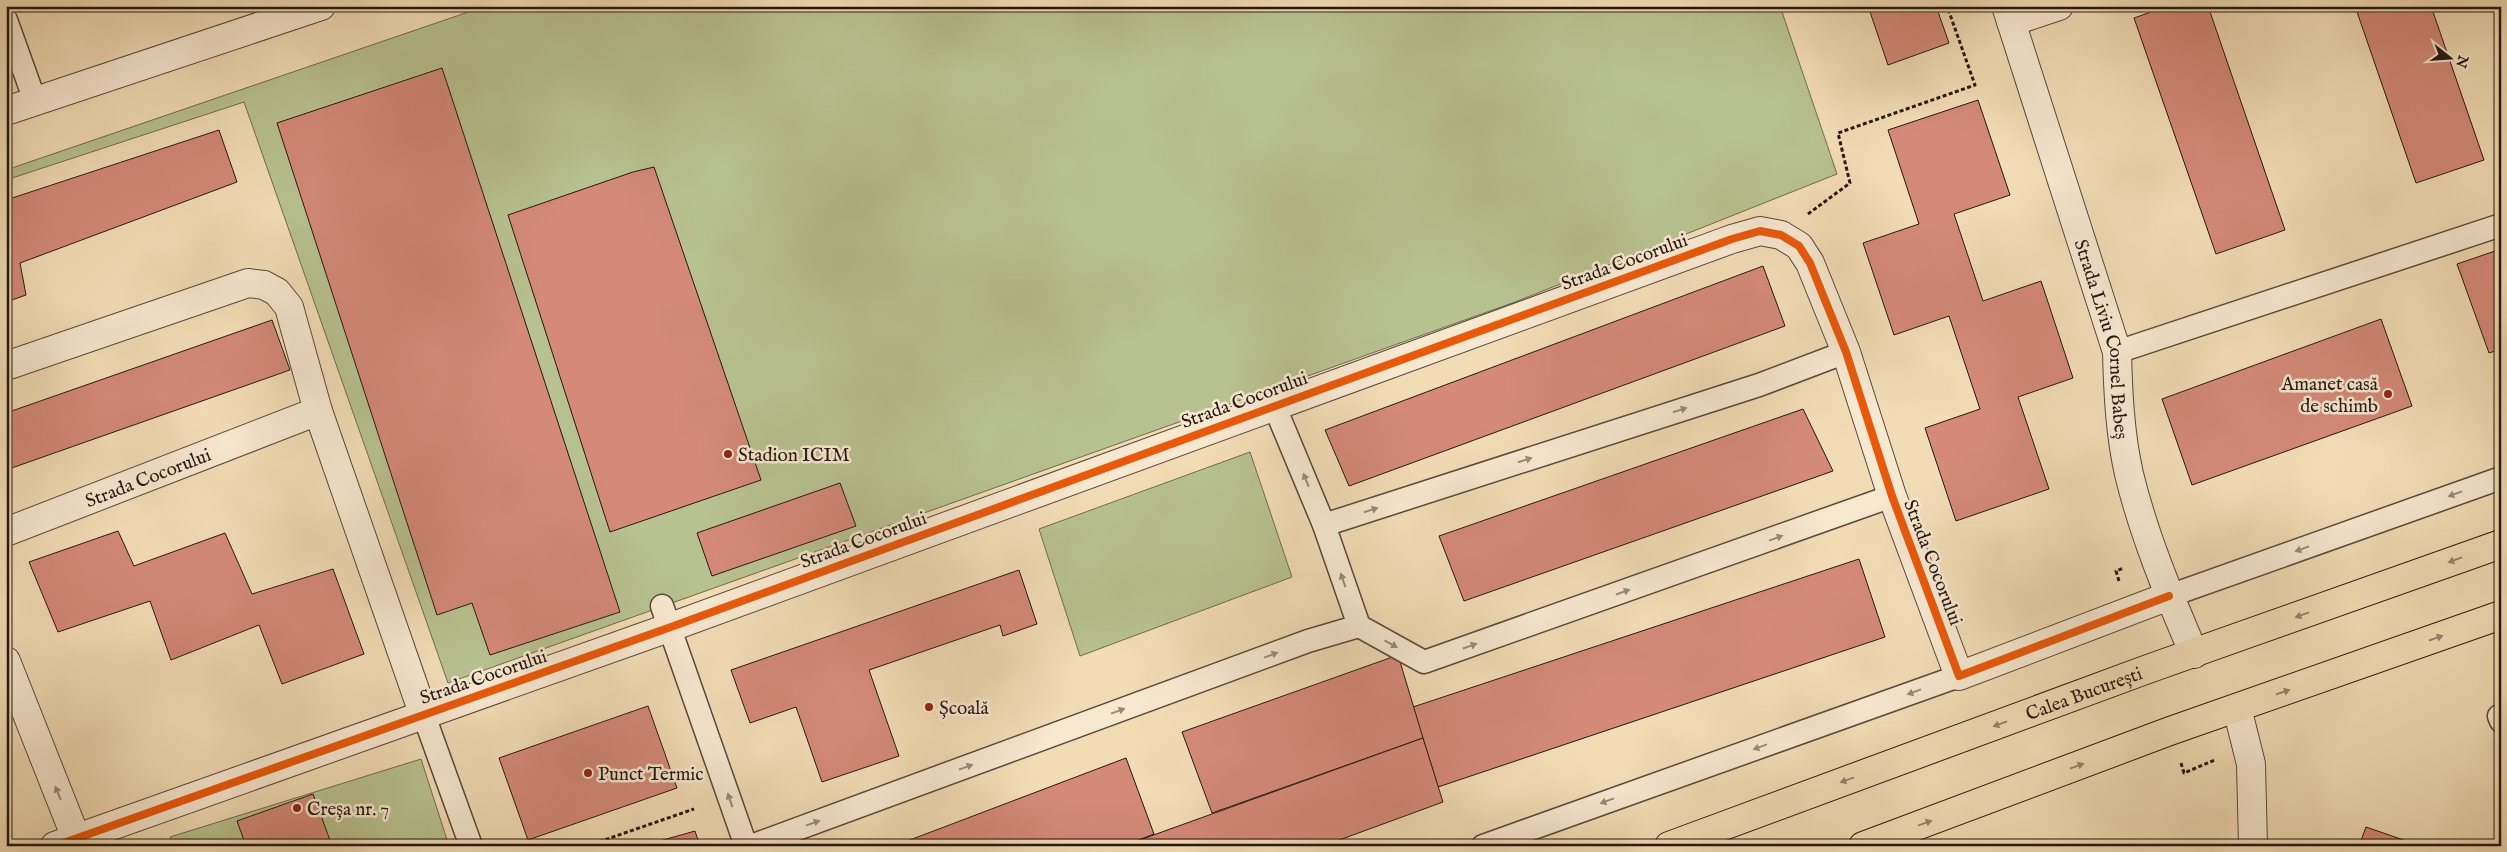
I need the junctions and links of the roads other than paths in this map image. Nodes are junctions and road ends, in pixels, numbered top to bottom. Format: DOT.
graph roads {
  1 [pos="321,6"];
  2 [pos="2060,6"];
  3 [pos="2009,14"];
  4 [pos="6,20"];
  5 [pos="35,101"];
  6 [pos="6,111"];
  7 [pos="2501,225"];
  8 [pos="1846,352"];
  9 [pos="2117,352"];
  10 [pos="6,366"];
  11 [pos="1274,405"];
  12 [pos="318,411"];
  13 [pos="2501,478"];
  14 [pos="1892,496"];
  15 [pos="1324,526"];
  16 [pos="6,532"];
  17 [pos="2501,544"];
  18 [pos="2169,596"];
  19 [pos="2501,615"];
  20 [pos="666,617"];
  21 [pos="1359,626"];
  22 [pos="2194,654"];
  23 [pos="6,661"];
  24 [pos="1960,676"];
  25 [pos="2237,708"];
  26 [pos="423,713"];
  27 [pos="70,843"];
  28 [pos="471,846"];
  29 [pos="746,846"];
  30 [pos="751,846"];
  31 [pos="1483,846"];
  32 [pos="1669,846"];
  33 [pos="1863,846"];
  34 [pos="2253,846"];
  1 -- 5 [label="street"];
  2 -- 3 [label="street, Strada Liviu Cornel Babeș"];
  3 -- 9 [label="street, Strada Liviu Cornel Babeș"];
  4 -- 5 [label="lane"];
  5 -- 6 [label="street"];
  7 -- 9 [label="lane"];
  8 -- 11 [label="street, Strada Cocorului"];
  8 -- 14 [label="street, Strada Cocorului"];
  15 -- 8 [label="lane, one-way"];
  9 -- 18 [label="street, Strada Liviu Cornel Babeș"];
  10 -- 12 [label="street"];
  15 -- 11 [label="lane, one-way"];
  11 -- 20 [label="street, Strada Cocorului"];
  12 -- 16 [label="street, Strada Cocorului"];
  12 -- 26 [label="street"];
  13 -- 18 [label="lane, one-way"];
  21 -- 14 [label="lane, one-way"];
  14 -- 24 [label="street, Strada Cocorului"];
  21 -- 15 [label="lane, one-way"];
  17 -- 22 [label="main road, Calea București, one-way"];
  18 -- 22 [label="street, Strada Liviu Cornel Babeș"];
  18 -- 24 [label="street"];
  25 -- 19 [label="main road, one-way"];
  20 -- 26 [label="street, Strada Cocorului"];
  29 -- 20 [label="lane, one-way"];
  30 -- 21 [label="lane, one-way"];
  22 -- 32 [label="main road, Calea București, one-way"];
  27 -- 23 [label="street, Strada Cocorului, one-way"];
  24 -- 31 [label="lane, one-way"];
  33 -- 25 [label="main road, one-way"];
  25 -- 34 [label="street"];
  26 -- 27 [label="street, Strada Cocorului"];
  26 -- 28 [label="lane"];
}
